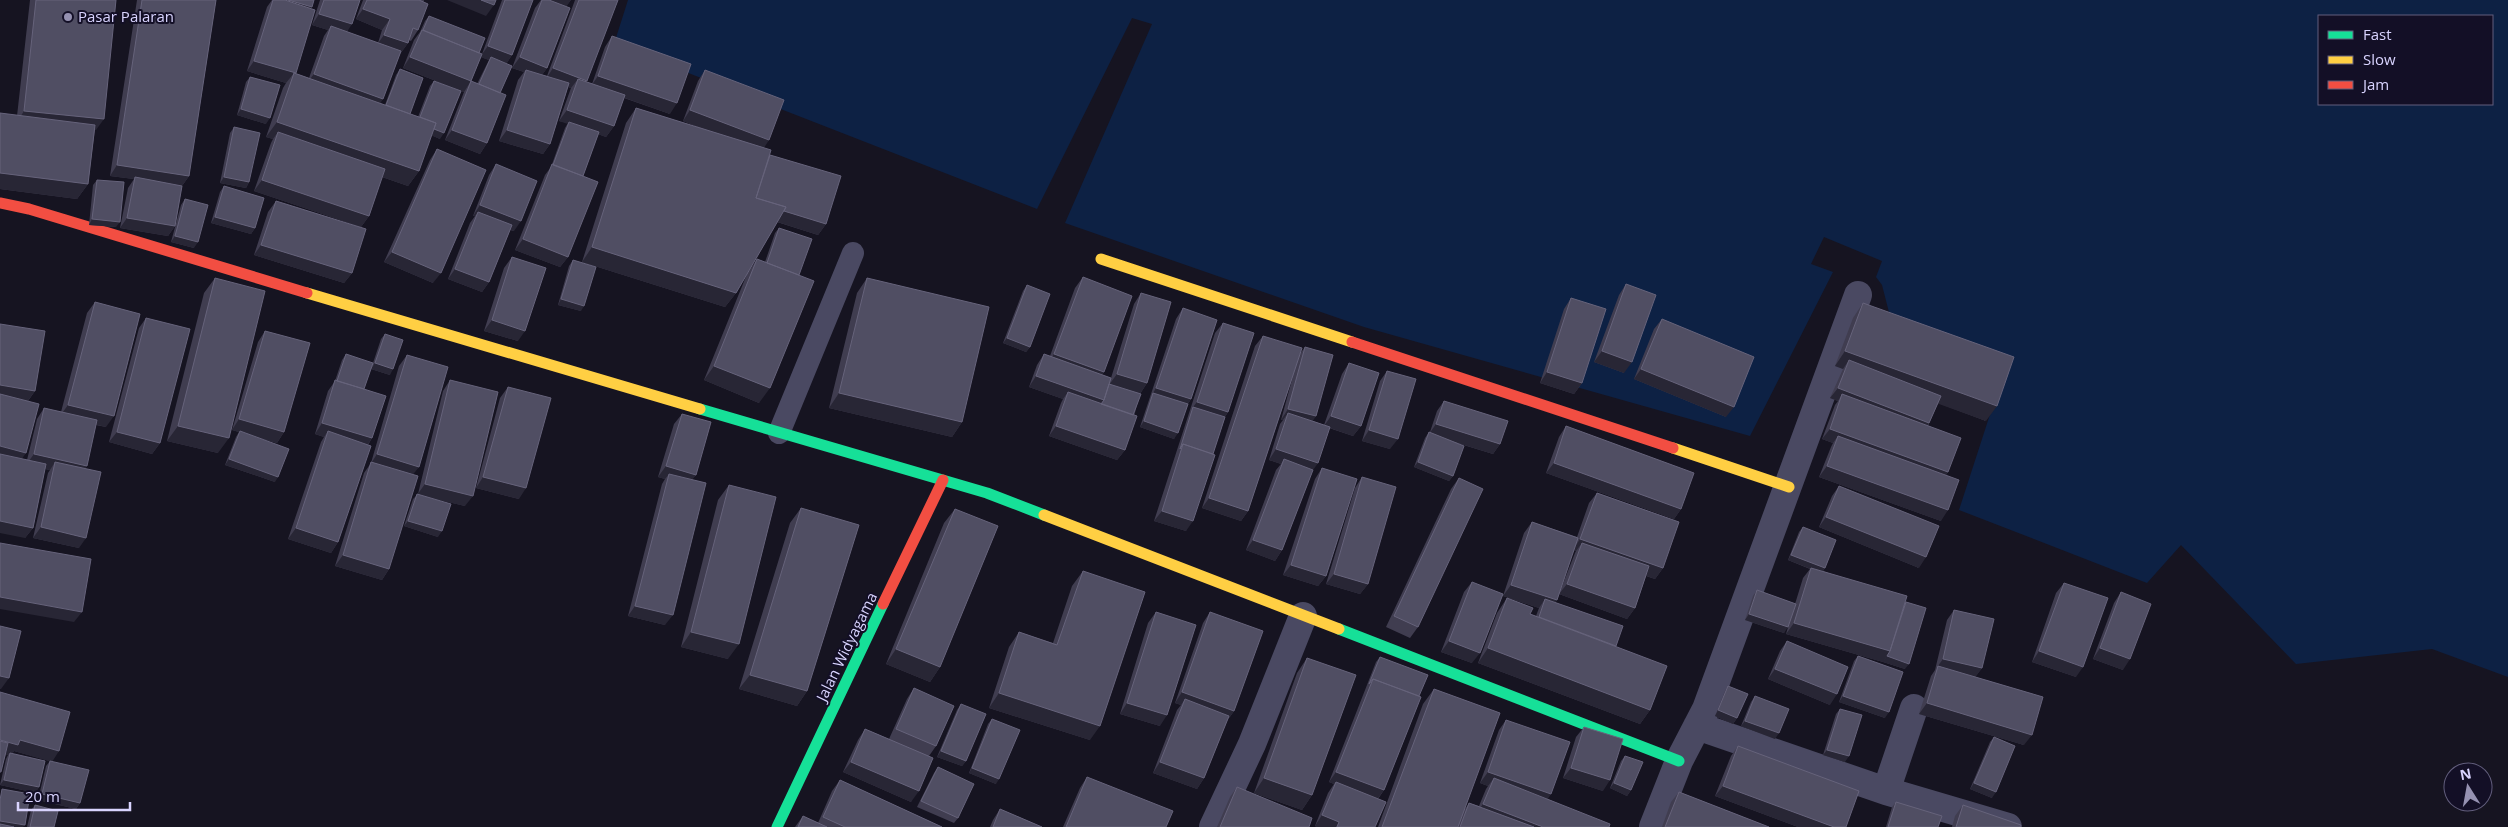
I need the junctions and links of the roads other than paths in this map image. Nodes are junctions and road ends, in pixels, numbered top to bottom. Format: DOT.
graph roads {
  1 [pos="0,204"];
  2 [pos="853,253"];
  3 [pos="1100,259"];
  4 [pos="1858,295"];
  5 [pos="778,433"];
  6 [pos="944,480"];
  7 [pos="1789,486"];
  8 [pos="1303,616"];
  9 [pos="1914,708"];
  10 [pos="1697,726"];
  11 [pos="1679,762"];
  12 [pos="1886,791"];
  13 [pos="777,827"];
  14 [pos="1213,827"];
  15 [pos="1653,827"];
  16 [pos="2008,827"];
  1 -- 5 [label="street"];
  2 -- 5 [label="lane"];
  3 -- 7 [label="street"];
  4 -- 7 [label="street"];
  5 -- 6 [label="street"];
  6 -- 8 [label="street"];
  6 -- 13 [label="street, Jalan Widyagama"];
  7 -- 10 [label="street"];
  8 -- 11 [label="street"];
  8 -- 14 [label="street"];
  9 -- 12 [label="street"];
  10 -- 11 [label="street"];
  10 -- 12 [label="street"];
  11 -- 15 [label="street"];
  12 -- 16 [label="street"];
}
